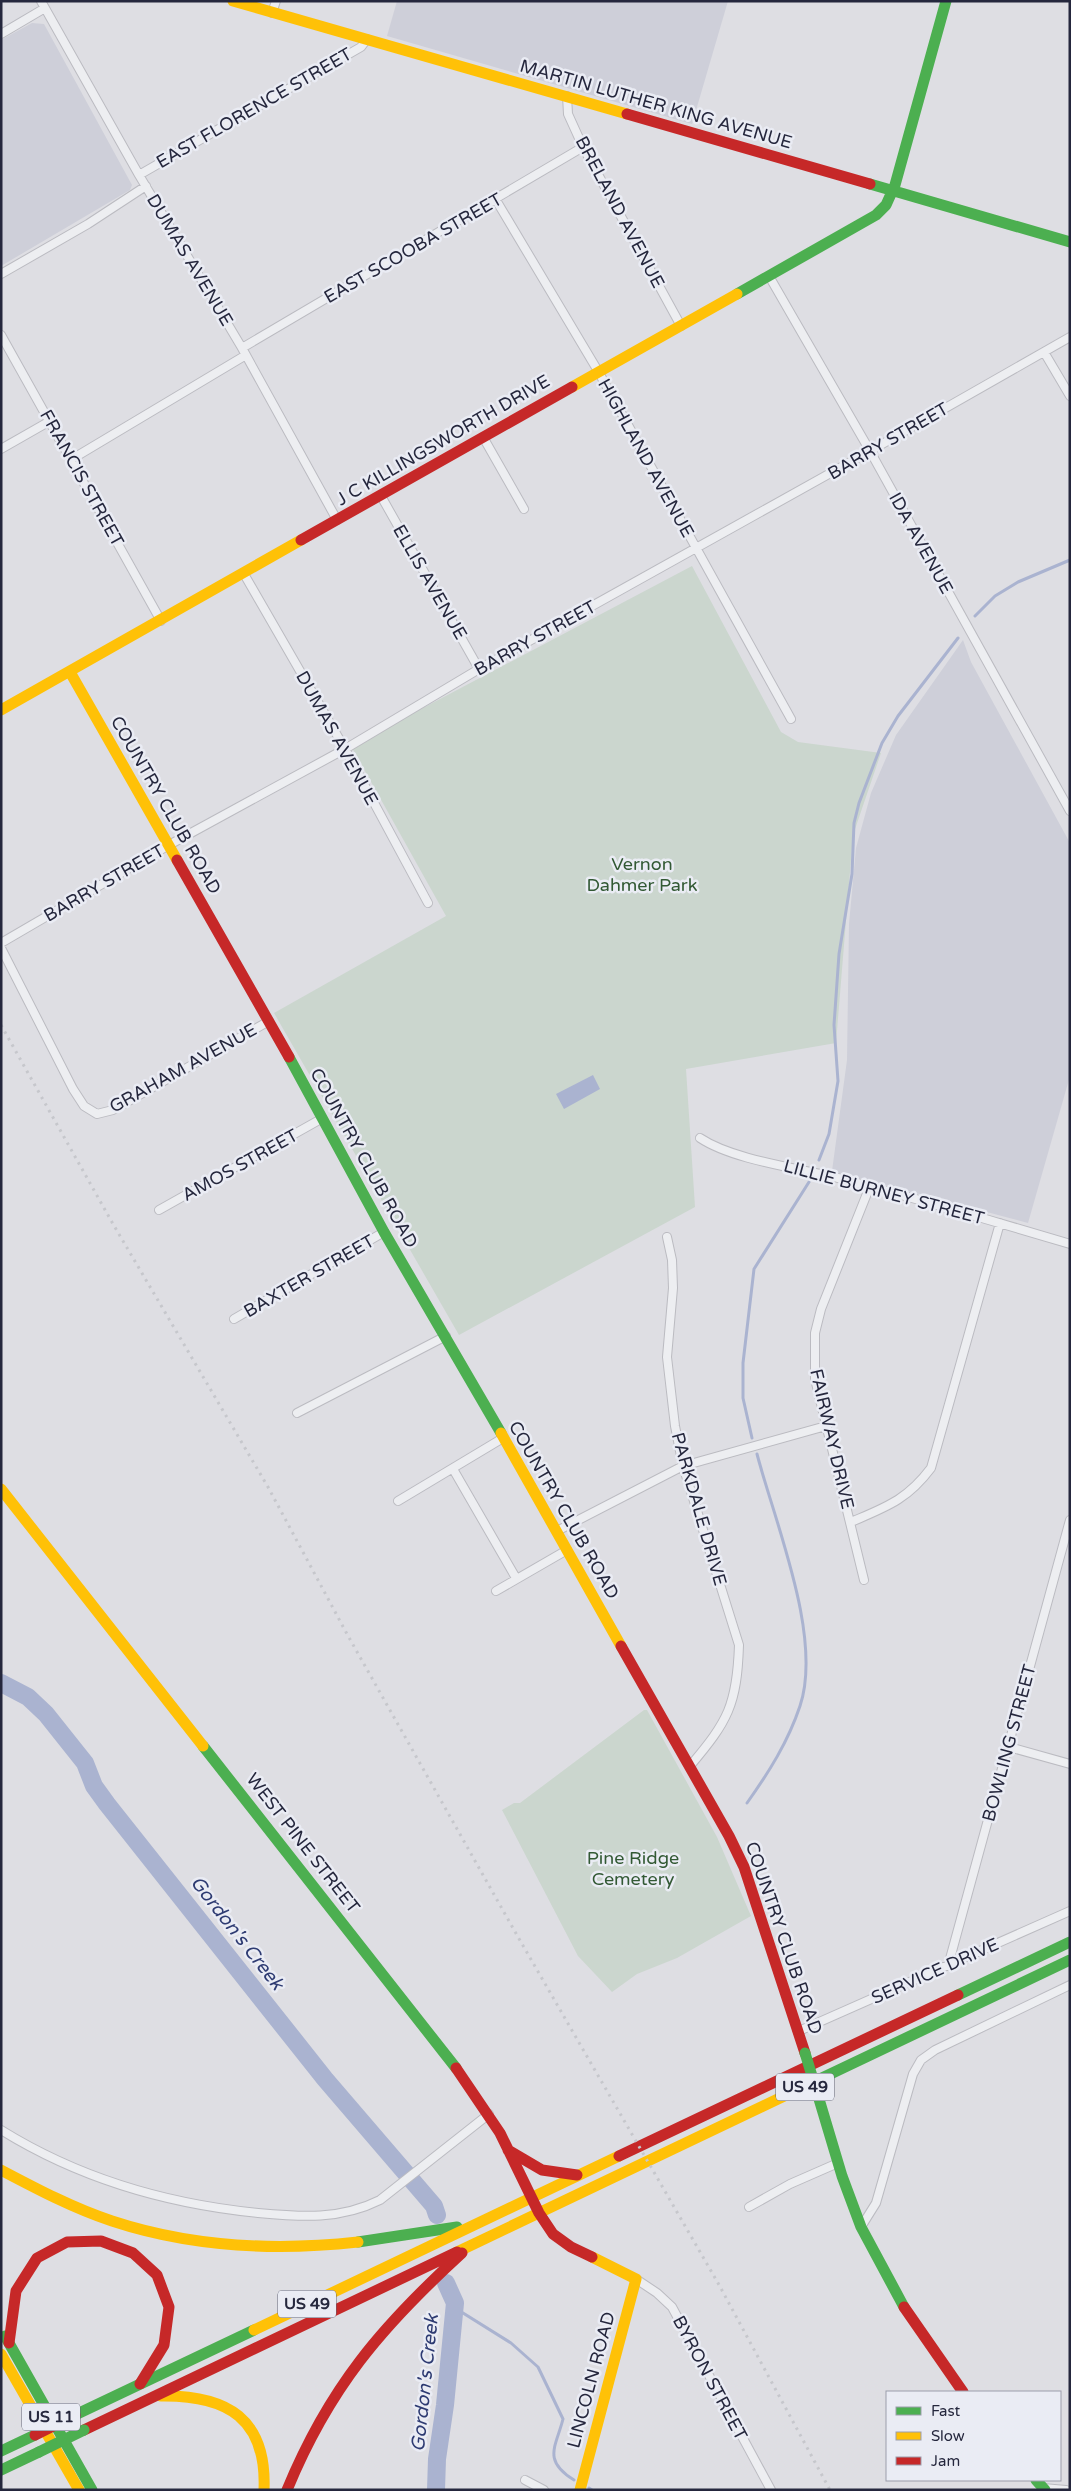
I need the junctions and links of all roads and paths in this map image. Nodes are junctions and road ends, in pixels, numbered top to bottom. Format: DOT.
graph roads {
  1 [pos="232,1"];
  2 [pos="276,1"];
  3 [pos="946,1"];
  4 [pos="43,5"];
  5 [pos="272,13"];
  6 [pos="1,34"];
  7 [pos="367,39"];
  8 [pos="568,96"];
  9 [pos="584,147"];
  10 [pos="139,175"];
  11 [pos="146,186"];
  12 [pos="893,190"];
  13 [pos="496,200"];
  14 [pos="1070,242"];
  15 [pos="1,274"];
  16 [pos="769,276"];
  17 [pos="681,326"];
  18 [pos="1,335"];
  19 [pos="1070,337"];
  20 [pos="244,352"];
  21 [pos="1044,352"];
  22 [pos="598,371"];
  23 [pos="1070,396"];
  24 [pos="50,421"];
  25 [pos="484,437"];
  26 [pos="1,449"];
  27 [pos="870,451"];
  28 [pos="72,459"];
  29 [pos="381,496"];
  30 [pos="524,510"];
  31 [pos="337,520"];
  32 [pos="696,549"];
  33 [pos="244,574"];
  34 [pos="161,621"];
  35 [pos="479,669"];
  36 [pos="70,672"];
  37 [pos="1,710"];
  38 [pos="792,719"];
  39 [pos="345,750"];
  40 [pos="1070,790"];
  41 [pos="1061,794"];
  42 [pos="1070,810"];
  43 [pos="169,845"];
  44 [pos="428,903"];
  45 [pos="1,943"];
  46 [pos="1,948"];
  47 [pos="269,1021"];
  48 [pos="321,1119"];
  49 [pos="700,1138"];
  50 [pos="870,1186"];
  51 [pos="159,1210"];
  52 [pos="1000,1223"];
  53 [pos="384,1232"];
  54 [pos="667,1237"];
  55 [pos="1070,1244"];
  56 [pos="234,1319"];
  57 [pos="446,1336"];
  58 [pos="297,1413"];
  59 [pos="826,1426"];
  60 [pos="503,1438"];
  61 [pos="683,1466"];
  62 [pos="453,1469"];
  63 [pos="1,1489"];
  64 [pos="398,1501"];
  65 [pos="1070,1520"];
  66 [pos="851,1522"];
  67 [pos="557,1531"];
  68 [pos="567,1550"];
  69 [pos="516,1578"];
  70 [pos="864,1580"];
  71 [pos="496,1591"];
  72 [pos="1009,1747"];
  73 [pos="1070,1764"];
  74 [pos="690,1766"];
  75 [pos="1070,1911"];
  76 [pos="1070,1942"];
  77 [pos="1070,1960"];
  78 [pos="948,1966"];
  79 [pos="1070,1985"];
  80 [pos="799,2031"];
  81 [pos="488,2114"];
  82 [pos="1,2130"];
  83 [pos="508,2150"];
  84 [pos="838,2163"];
  85 [pos="1,2170"];
  86 [pos="580,2174"];
  87 [pos="531,2198"];
  88 [pos="749,2207"];
  89 [pos="539,2213"];
  90 [pos="474,2223"];
  91 [pos="862,2227"];
  92 [pos="474,2243"];
  93 [pos="636,2279"];
  94 [pos="1,2330"];
  95 [pos="9,2343"];
  96 [pos="1,2354"];
  97 [pos="139,2385"];
  98 [pos="962,2391"];
  99 [pos="154,2397"];
  100 [pos="1,2451"];
  101 [pos="1,2470"];
  102 [pos="525,2480"];
  103 [pos="1041,2486"];
  104 [pos="79,2490"];
  105 [pos="92,2490"];
  106 [pos="264,2490"];
  107 [pos="287,2490"];
  108 [pos="544,2490"];
  109 [pos="580,2490"];
  110 [pos="771,2490"];
  111 [pos="1066,2490"];
  1 -- 5 [label="main road, MARTIN LUTHER KING AVENUE"];
  2 -- 5 [label="street"];
  3 -- 12 [label="main road, J C KILLINGSWORTH DRIVE"];
  4 -- 6 [label="street"];
  4 -- 10 [label="street, DUMAS AVENUE"];
  5 -- 7 [label="main road, MARTIN LUTHER KING AVENUE"];
  7 -- 8 [label="main road, MARTIN LUTHER KING AVENUE"];
  7 -- 10 [label="street, EAST FLORENCE STREET"];
  8 -- 9 [label="street, BRELAND AVENUE"];
  8 -- 12 [label="main road, MARTIN LUTHER KING AVENUE"];
  9 -- 13 [label="street, EAST SCOOBA STREET"];
  9 -- 17 [label="street, BRELAND AVENUE"];
  10 -- 11 [label="street, DUMAS AVENUE"];
  11 -- 15 [label="street, EAST FLORENCE STREET"];
  11 -- 20 [label="street, DUMAS AVENUE"];
  12 -- 14 [label="main road, MARTIN LUTHER KING AVENUE"];
  12 -- 16 [label="main road, J C KILLINGSWORTH DRIVE"];
  13 -- 20 [label="street, EAST SCOOBA STREET"];
  13 -- 22 [label="street, HIGHLAND AVENUE"];
  16 -- 17 [label="main road, J C KILLINGSWORTH DRIVE"];
  16 -- 27 [label="street, IDA AVENUE"];
  17 -- 22 [label="main road, J C KILLINGSWORTH DRIVE"];
  18 -- 24 [label="street, FRANCIS STREET"];
  19 -- 21 [label="street, BARRY STREET"];
  20 -- 28 [label="street, EAST SCOOBA STREET"];
  20 -- 31 [label="street, DUMAS AVENUE"];
  21 -- 23 [label="street"];
  21 -- 27 [label="street, BARRY STREET"];
  22 -- 25 [label="main road, J C KILLINGSWORTH DRIVE"];
  22 -- 32 [label="street, HIGHLAND AVENUE"];
  24 -- 26 [label="street"];
  24 -- 28 [label="street, FRANCIS STREET"];
  25 -- 29 [label="main road, J C KILLINGSWORTH DRIVE"];
  25 -- 30 [label="street"];
  27 -- 32 [label="street, BARRY STREET"];
  27 -- 41 [label="street, IDA AVENUE"];
  28 -- 34 [label="street, FRANCIS STREET"];
  29 -- 31 [label="main road, J C KILLINGSWORTH DRIVE"];
  29 -- 35 [label="street, ELLIS AVENUE"];
  31 -- 33 [label="main road, J C KILLINGSWORTH DRIVE"];
  32 -- 35 [label="street, BARRY STREET"];
  32 -- 38 [label="street, HIGHLAND AVENUE"];
  33 -- 34 [label="main road, J C KILLINGSWORTH DRIVE"];
  33 -- 39 [label="street, DUMAS AVENUE"];
  34 -- 36 [label="main road, J C KILLINGSWORTH DRIVE"];
  35 -- 39 [label="street, BARRY STREET"];
  36 -- 37 [label="main road, J C KILLINGSWORTH DRIVE"];
  36 -- 43 [label="main road, COUNTRY CLUB ROAD"];
  39 -- 43 [label="street, BARRY STREET"];
  39 -- 44 [label="street, DUMAS AVENUE"];
  40 -- 41 [label="street"];
  41 -- 42 [label="street, IDA AVENUE"];
  43 -- 45 [label="street, BARRY STREET"];
  43 -- 47 [label="main road, COUNTRY CLUB ROAD"];
  46 -- 47 [label="street, GRAHAM AVENUE"];
  47 -- 48 [label="main road, COUNTRY CLUB ROAD"];
  48 -- 51 [label="street, AMOS STREET"];
  48 -- 53 [label="main road, COUNTRY CLUB ROAD"];
  49 -- 50 [label="street, LILLIE BURNEY STREET"];
  50 -- 52 [label="street, LILLIE BURNEY STREET"];
  50 -- 59 [label="street, FAIRWAY DRIVE"];
  52 -- 55 [label="street, LILLIE BURNEY STREET"];
  52 -- 66 [label="street"];
  53 -- 56 [label="street, BAXTER STREET"];
  53 -- 57 [label="main road, COUNTRY CLUB ROAD"];
  54 -- 61 [label="street, PARKDALE DRIVE"];
  57 -- 58 [label="street"];
  57 -- 60 [label="main road, COUNTRY CLUB ROAD"];
  59 -- 61 [label="street"];
  59 -- 66 [label="street, FAIRWAY DRIVE"];
  60 -- 62 [label="street"];
  60 -- 67 [label="main road, COUNTRY CLUB ROAD"];
  61 -- 67 [label="street"];
  61 -- 74 [label="street, PARKDALE DRIVE"];
  62 -- 64 [label="street"];
  62 -- 69 [label="street"];
  63 -- 81 [label="main road, WEST PINE STREET"];
  65 -- 72 [label="street, BOWLING STREET"];
  66 -- 70 [label="street, FAIRWAY DRIVE"];
  67 -- 68 [label="main road, COUNTRY CLUB ROAD"];
  68 -- 69 [label="street"];
  68 -- 74 [label="main road, COUNTRY CLUB ROAD"];
  69 -- 71 [label="street"];
  72 -- 73 [label="street"];
  72 -- 78 [label="street, BOWLING STREET"];
  74 -- 80 [label="main road, COUNTRY CLUB ROAD"];
  75 -- 78 [label="street, SERVICE DRIVE"];
  76 -- 86 [label="main road, US 49"];
  77 -- 89 [label="main road, US 49"];
  78 -- 80 [label="street, SERVICE DRIVE"];
  79 -- 91 [label="street"];
  80 -- 84 [label="main road, COUNTRY CLUB ROAD, bridge"];
  81 -- 82 [label="street"];
  81 -- 83 [label="main road, WEST PINE STREET"];
  83 -- 86 [label="main road"];
  83 -- 87 [label="main road, WEST PINE STREET"];
  84 -- 88 [label="street"];
  84 -- 91 [label="main road, COUNTRY CLUB ROAD"];
  85 -- 90 [label="main road"];
  86 -- 87 [label="main road, US 49"];
  87 -- 89 [label="main road, WEST PINE STREET"];
  87 -- 90 [label="main road, US 49"];
  89 -- 92 [label="main road, US 49"];
  89 -- 93 [label="main road, WEST PINE STREET"];
  90 -- 97 [label="main road, US 49"];
  91 -- 98 [label="main road, COUNTRY CLUB ROAD"];
  92 -- 99 [label="main road, US 49"];
  92 -- 107 [label="main road"];
  93 -- 109 [label="main road, LINCOLN ROAD"];
  93 -- 110 [label="street, BYRON STREET"];
  94 -- 95 [label="main road, US 11"];
  95 -- 97 [label="main road"];
  95 -- 105 [label="main road, US 11"];
  96 -- 104 [label="main road, US 11"];
  97 -- 100 [label="main road, US 49, bridge"];
  99 -- 101 [label="main road, US 49, bridge"];
  99 -- 106 [label="main road"];
  102 -- 108 [label="street"];
  103 -- 111 [label="street"];
}
